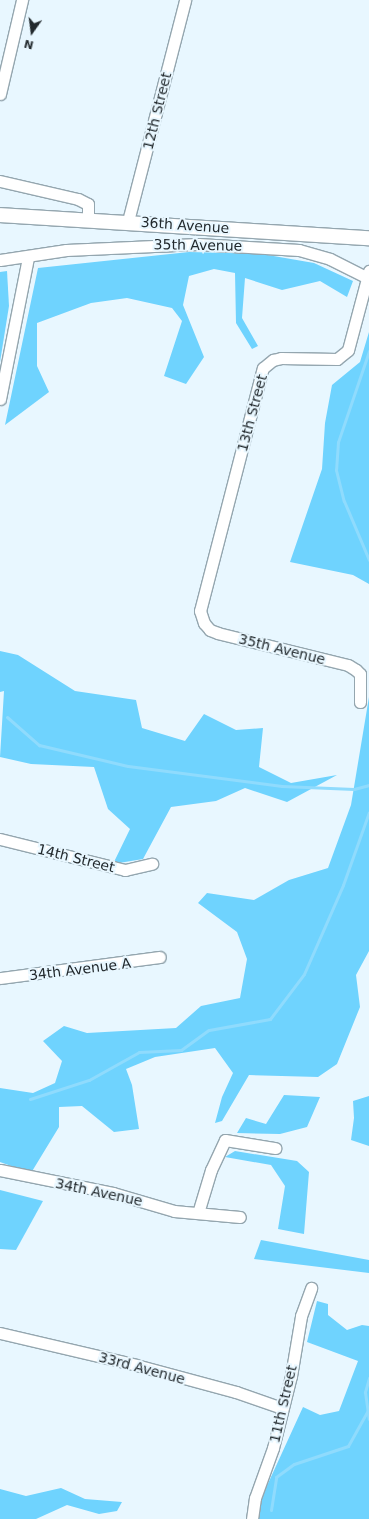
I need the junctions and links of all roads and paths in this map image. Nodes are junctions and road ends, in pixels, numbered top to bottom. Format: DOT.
graph roads {
  1 [pos="22,0"];
  2 [pos="185,0"];
  3 [pos="0,94"];
  4 [pos="0,181"];
  5 [pos="0,215"];
  6 [pos="88,219"];
  7 [pos="128,222"];
  8 [pos="369,238"];
  9 [pos="28,257"];
  10 [pos="0,260"];
  11 [pos="368,274"];
  12 [pos="0,398"];
  13 [pos="204,623"];
  14 [pos="360,702"];
  15 [pos="0,839"];
  16 [pos="152,864"];
  17 [pos="160,957"];
  18 [pos="0,978"];
  19 [pos="275,1148"];
  20 [pos="0,1170"];
  21 [pos="198,1213"];
  22 [pos="240,1218"];
  23 [pos="310,1288"];
  24 [pos="0,1333"];
  25 [pos="282,1408"];
  26 [pos="252,1519"];
  1 -- 3 [label="street"];
  2 -- 7 [label="street, 12th Street"];
  4 -- 6 [label="street"];
  5 -- 6 [label="street, 36th Avenue"];
  6 -- 7 [label="street, 36th Avenue"];
  7 -- 8 [label="street, 36th Avenue"];
  9 -- 10 [label="street, 35th Avenue"];
  9 -- 11 [label="street, 35th Avenue"];
  9 -- 12 [label="street"];
  11 -- 13 [label="street, 13th Street"];
  13 -- 14 [label="street, 35th Avenue"];
  15 -- 16 [label="street, 14th Street"];
  17 -- 18 [label="street, 34th Avenue A"];
  19 -- 21 [label="street"];
  20 -- 21 [label="street, 34th Avenue"];
  21 -- 22 [label="street, 34th Avenue"];
  23 -- 25 [label="street, 11th Street"];
  24 -- 25 [label="street, 33rd Avenue"];
  25 -- 26 [label="street, 11th Street"];
}
